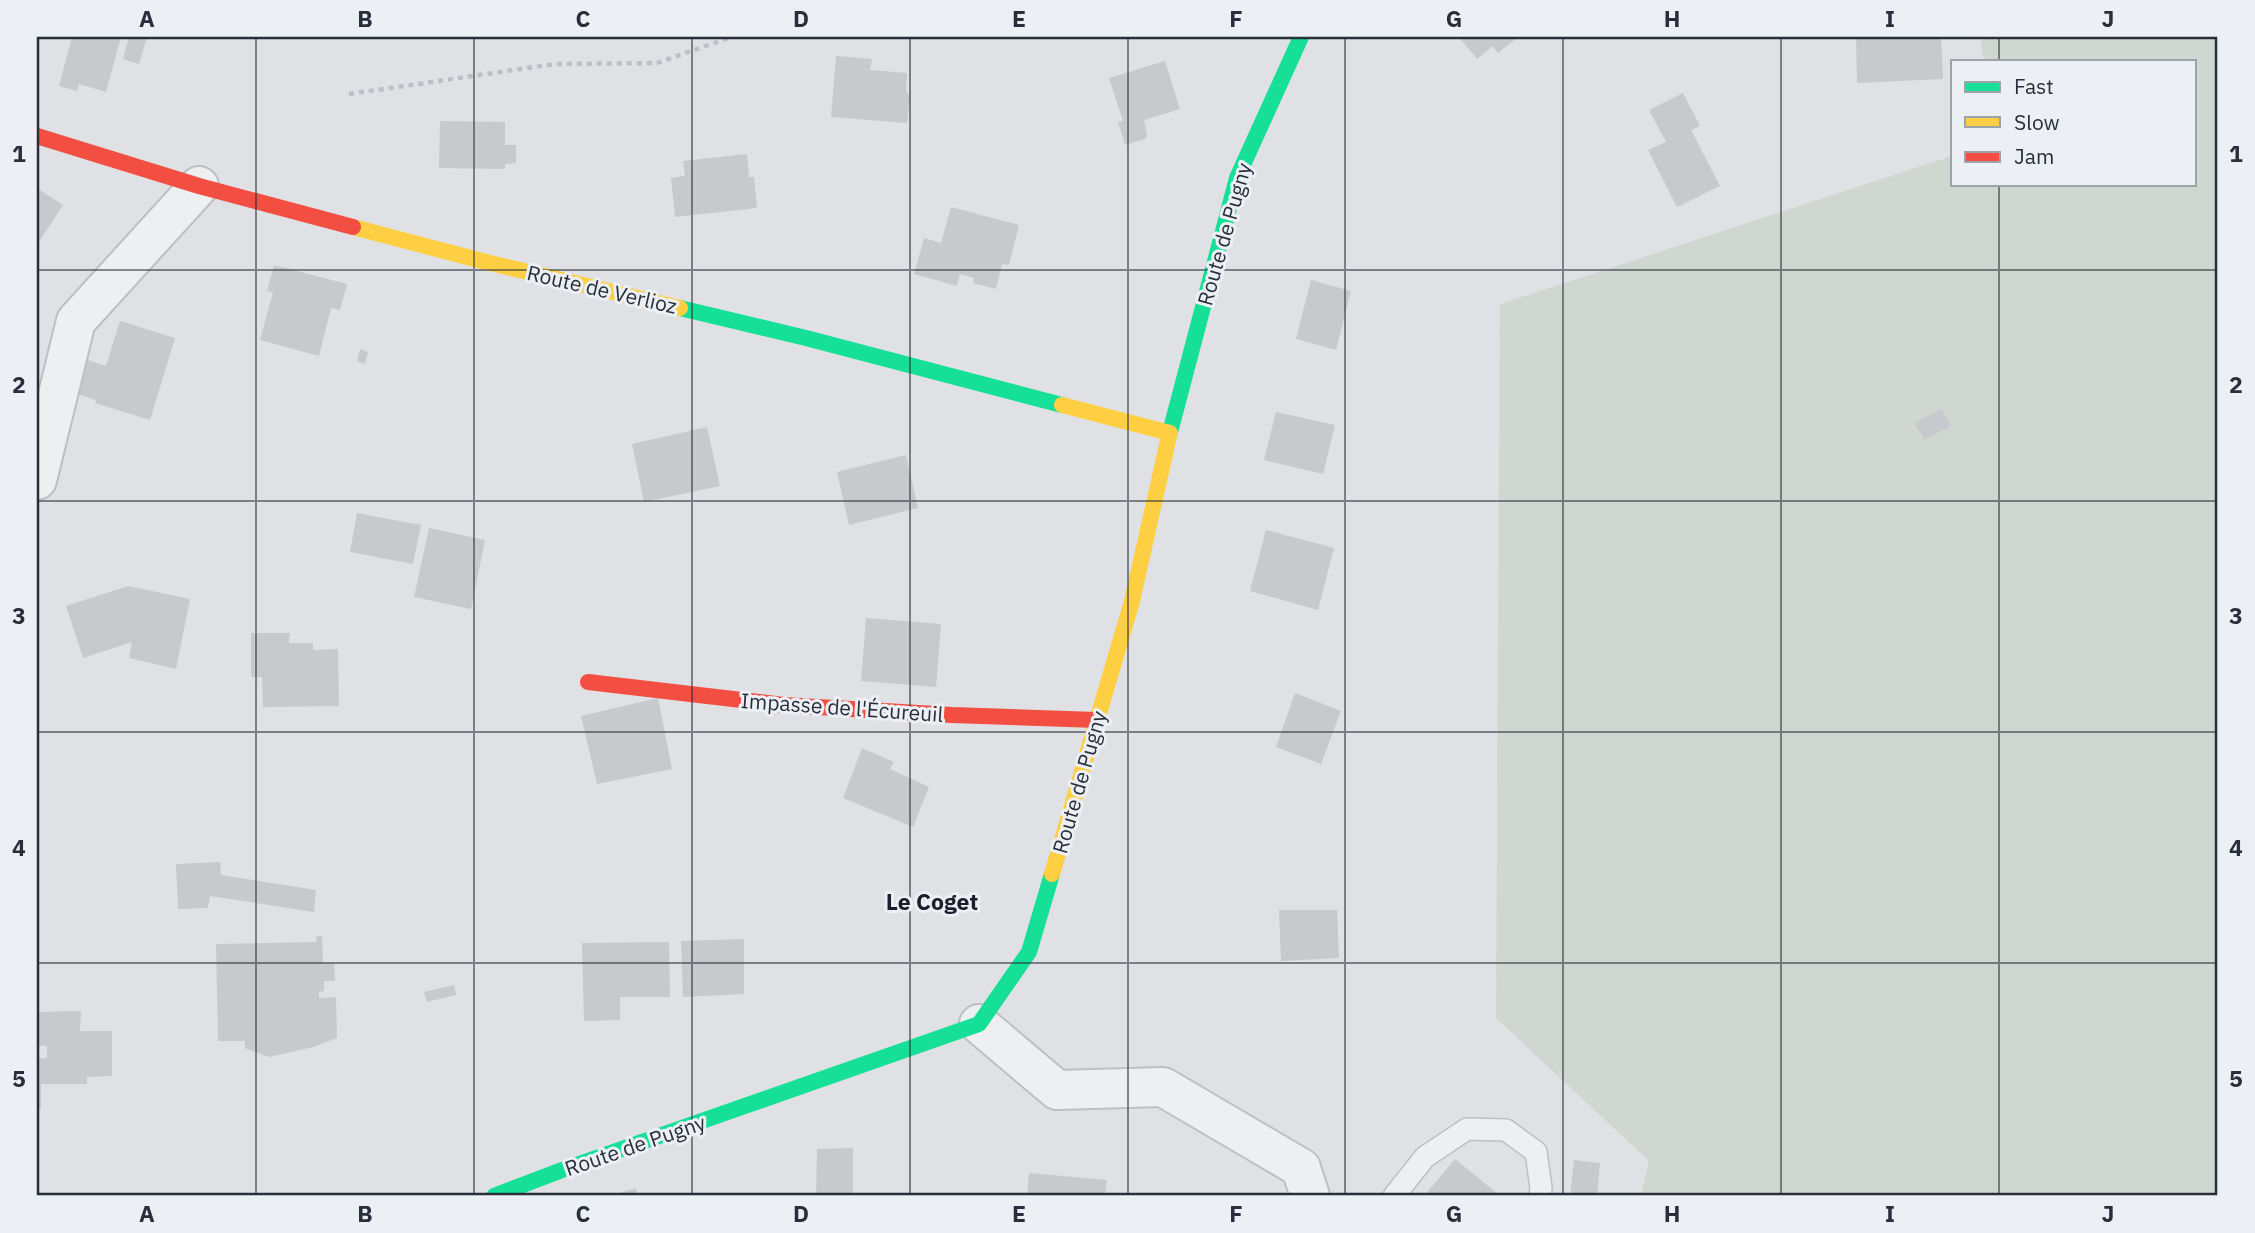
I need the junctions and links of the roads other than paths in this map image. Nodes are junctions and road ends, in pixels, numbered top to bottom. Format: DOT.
graph roads {
  1 [pos="1301,37"];
  2 [pos="37,136"];
  3 [pos="199,186"];
  4 [pos="1170,433"];
  5 [pos="37,480"];
  6 [pos="588,682"];
  7 [pos="1097,720"];
  8 [pos="979,1024"];
  9 [pos="494,1196"];
  10 [pos="1310,1196"];
  11 [pos="1394,1196"];
  12 [pos="1540,1196"];
  1 -- 4 [label="street, Route de Pugny"];
  2 -- 3 [label="street, Route de Verlioz"];
  3 -- 4 [label="street, Route de Verlioz"];
  3 -- 5 [label="street"];
  4 -- 7 [label="street, Route de Pugny"];
  6 -- 7 [label="street, Impasse de l'Écureuil"];
  7 -- 8 [label="street, Route de Pugny"];
  8 -- 9 [label="street, Route de Pugny"];
  8 -- 10 [label="street"];
  11 -- 12 [label="lane"];
}
